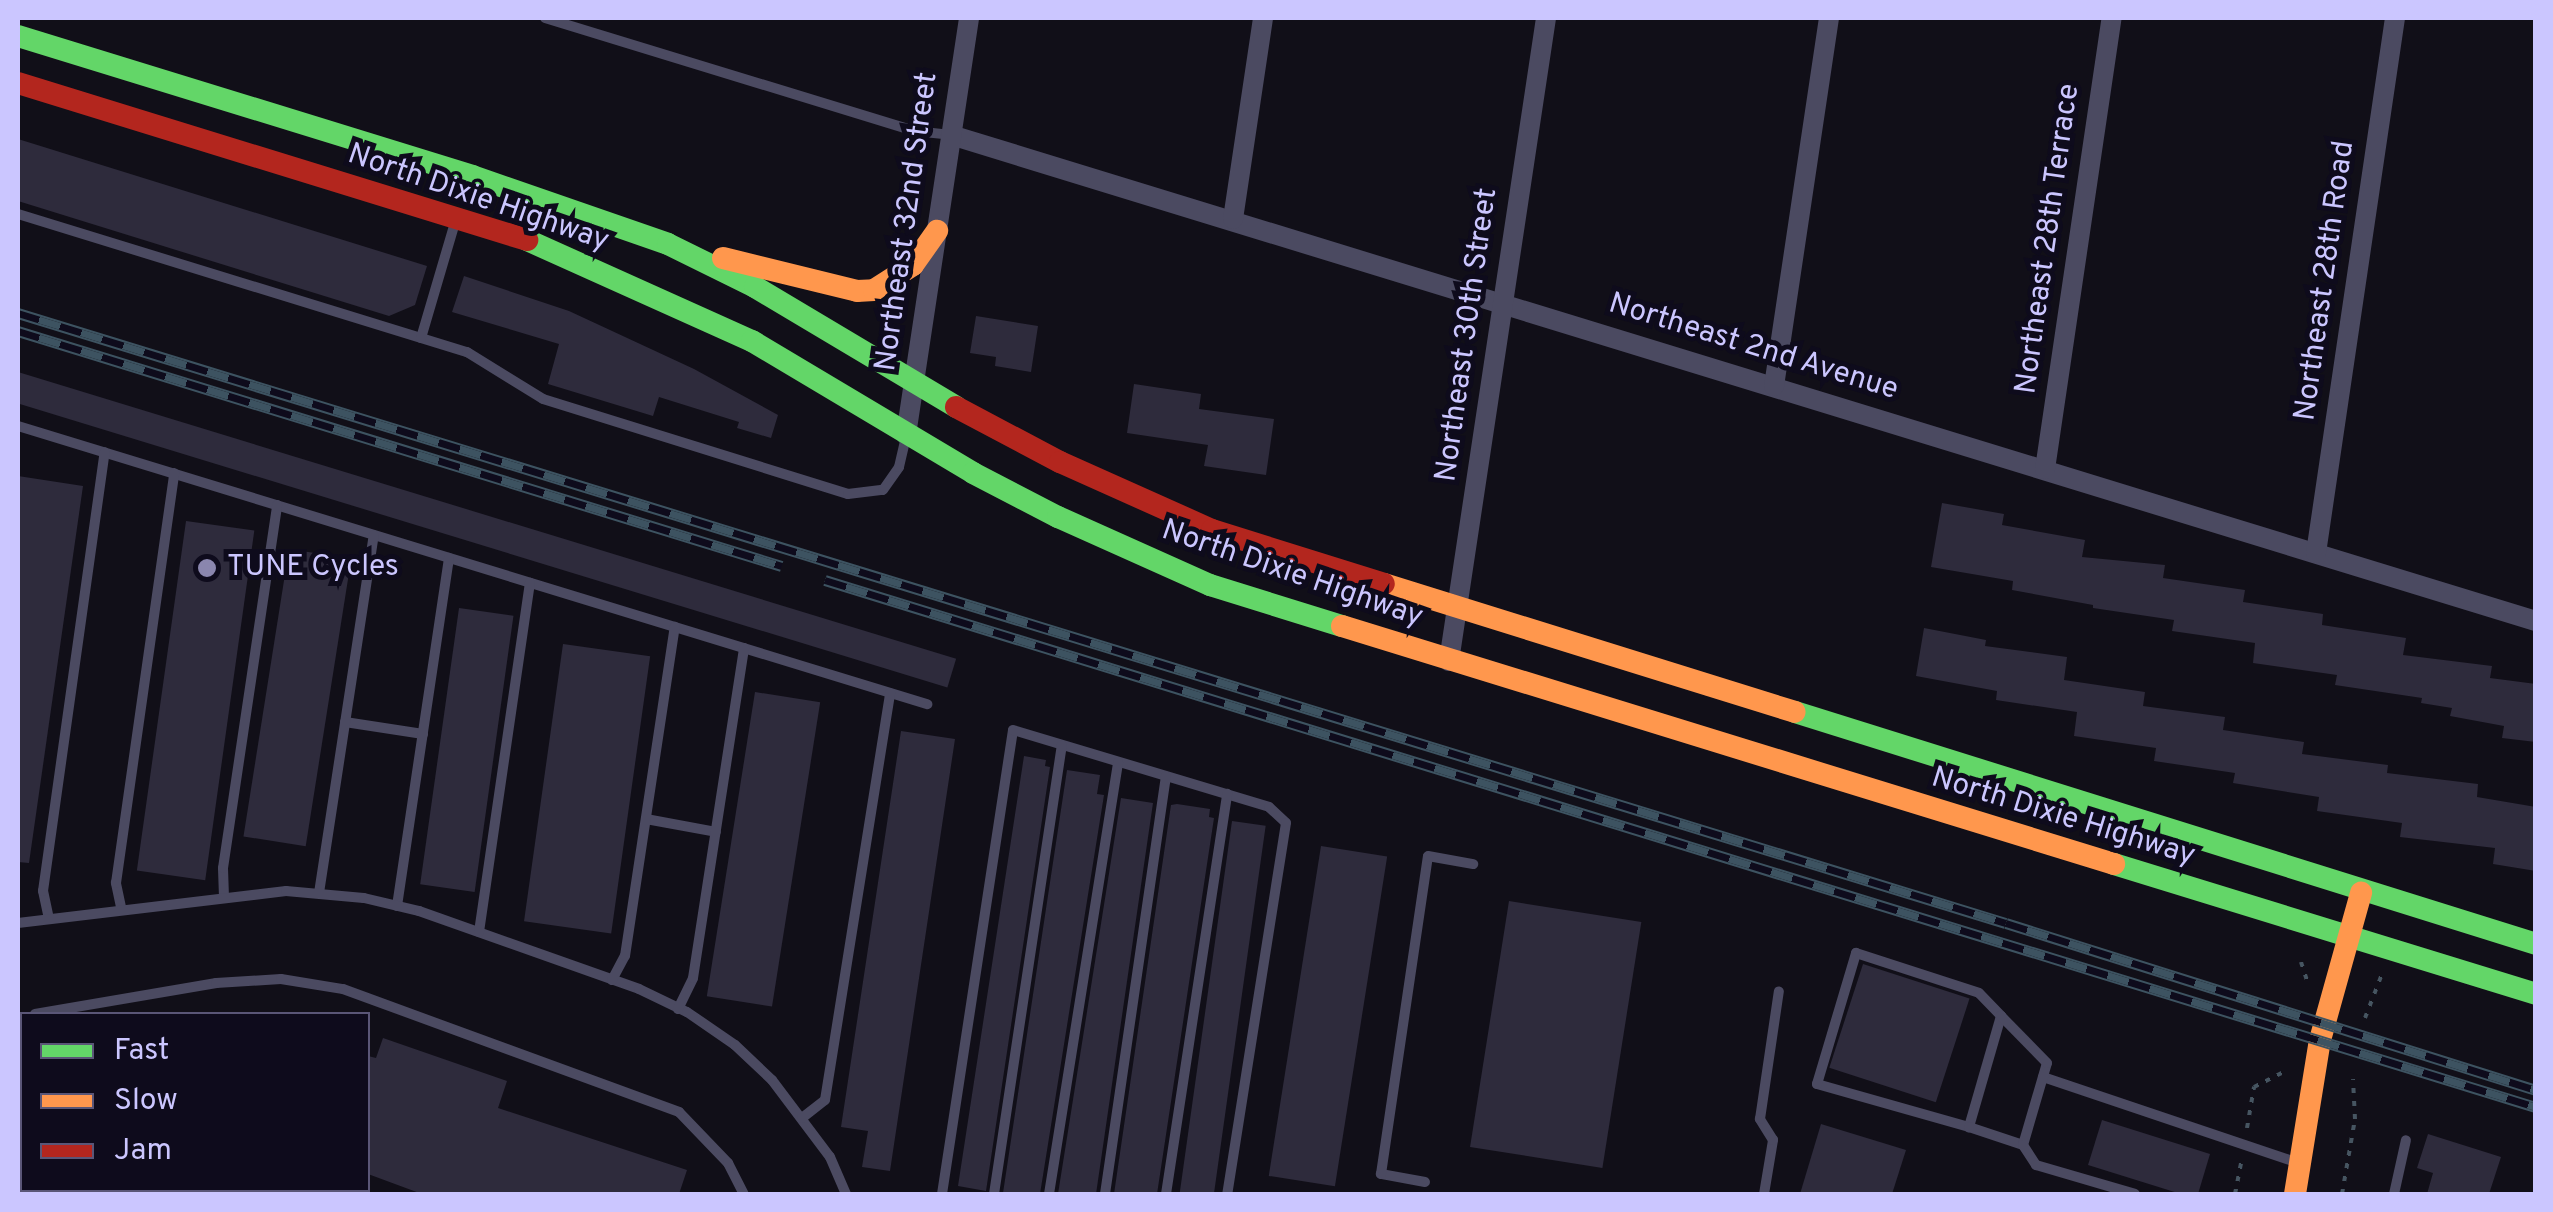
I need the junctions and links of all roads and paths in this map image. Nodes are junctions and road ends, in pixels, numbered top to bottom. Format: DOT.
graph roads {
  1 [pos="545,18"];
  2 [pos="969,18"];
  3 [pos="1263,18"];
  4 [pos="1546,18"];
  5 [pos="1829,18"];
  6 [pos="2112,18"];
  7 [pos="2395,18"];
  8 [pos="18,36"];
  9 [pos="18,83"];
  10 [pos="951,135"];
  11 [pos="18,214"];
  12 [pos="456,218"];
  13 [pos="1233,219"];
  14 [pos="937,231"];
  15 [pos="668,244"];
  16 [pos="1504,302"];
  17 [pos="421,338"];
  18 [pos="914,383"];
  19 [pos="1774,386"];
  20 [pos="18,426"];
  21 [pos="906,435"];
  22 [pos="105,452"];
  23 [pos="2045,469"];
  24 [pos="174,473"];
  25 [pos="277,504"];
  26 [pos="374,534"];
  27 [pos="2316,552"];
  28 [pos="450,558"];
  29 [pos="530,582"];
  30 [pos="1457,608"];
  31 [pos="2536,621"];
  32 [pos="675,627"];
  33 [pos="744,648"];
  34 [pos="1448,660"];
  35 [pos="890,693"];
  36 [pos="927,704"];
  37 [pos="345,722"];
  38 [pos="423,734"];
  39 [pos="1062,745"];
  40 [pos="1118,762"];
  41 [pos="1166,776"];
  42 [pos="1226,794"];
  43 [pos="646,818"];
  44 [pos="716,832"];
  45 [pos="1473,864"];
  46 [pos="319,893"];
  47 [pos="2361,893"];
  48 [pos="224,896"];
  49 [pos="397,906"];
  50 [pos="121,908"];
  51 [pos="49,918"];
  52 [pos="18,923"];
  53 [pos="479,932"];
  54 [pos="2347,936"];
  55 [pos="2536,944"];
  56 [pos="2301,962"];
  57 [pos="2382,974"];
  58 [pos="612,980"];
  59 [pos="2309,989"];
  60 [pos="1780,991"];
  61 [pos="2536,994"];
  62 [pos="678,1008"];
  63 [pos="47,1012"];
  64 [pos="2001,1016"];
  65 [pos="2365,1018"];
  66 [pos="2290,1068"];
  67 [pos="2043,1077"];
  68 [pos="2353,1079"];
  69 [pos="802,1118"];
  70 [pos="1969,1128"];
  71 [pos="2406,1140"];
  72 [pos="2023,1144"];
  73 [pos="2244,1144"];
  74 [pos="2300,1163"];
  75 [pos="1424,1182"];
  76 [pos="744,1194"];
  77 [pos="846,1194"];
  78 [pos="942,1194"];
  79 [pos="994,1194"];
  80 [pos="1050,1194"];
  81 [pos="1104,1194"];
  82 [pos="1166,1194"];
  83 [pos="1227,1194"];
  84 [pos="1764,1194"];
  85 [pos="2134,1194"];
  86 [pos="2235,1194"];
  87 [pos="2295,1194"];
  88 [pos="2342,1194"];
  89 [pos="2394,1194"];
  1 -- 10 [label="lane"];
  2 -- 10 [label="street, Northeast 32nd Street"];
  3 -- 13 [label="street"];
  4 -- 16 [label="street, Northeast 30th Street"];
  5 -- 19 [label="street"];
  6 -- 23 [label="street, Northeast 28th Terrace"];
  7 -- 27 [label="street, Northeast 28th Road"];
  8 -- 15 [label="main road, North Dixie Highway"];
  9 -- 12 [label="main road, North Dixie Highway"];
  10 -- 13 [label="street, Northeast 2nd Avenue"];
  10 -- 14 [label="street, Northeast 32nd Street"];
  11 -- 17 [label="lane"];
  12 -- 17 [label="lane"];
  12 -- 21 [label="main road, North Dixie Highway"];
  13 -- 16 [label="street, Northeast 2nd Avenue"];
  14 -- 15 [label="main road"];
  14 -- 18 [label="street, Northeast 32nd Street"];
  15 -- 18 [label="main road, North Dixie Highway"];
  16 -- 19 [label="street, Northeast 2nd Avenue"];
  16 -- 30 [label="street, Northeast 30th Street"];
  17 -- 21 [label="lane"];
  18 -- 21 [label="street, Northeast 32nd Street"];
  18 -- 30 [label="main road, North Dixie Highway"];
  19 -- 23 [label="street, Northeast 2nd Avenue"];
  20 -- 22 [label="lane"];
  21 -- 34 [label="main road, North Dixie Highway"];
  22 -- 24 [label="lane"];
  22 -- 51 [label="lane"];
  23 -- 27 [label="street, Northeast 2nd Avenue"];
  24 -- 25 [label="lane"];
  24 -- 50 [label="lane"];
  25 -- 26 [label="lane"];
  25 -- 48 [label="lane"];
  26 -- 28 [label="lane"];
  26 -- 37 [label="lane"];
  27 -- 31 [label="street, Northeast 2nd Avenue"];
  28 -- 29 [label="lane"];
  28 -- 38 [label="lane"];
  29 -- 32 [label="lane"];
  29 -- 53 [label="lane"];
  30 -- 34 [label="street, Northeast 30th Street"];
  30 -- 47 [label="main road, North Dixie Highway"];
  32 -- 33 [label="lane"];
  32 -- 43 [label="lane"];
  33 -- 35 [label="lane"];
  33 -- 44 [label="lane"];
  34 -- 54 [label="main road, North Dixie Highway"];
  35 -- 36 [label="lane"];
  35 -- 69 [label="lane"];
  37 -- 38 [label="lane"];
  37 -- 46 [label="lane"];
  38 -- 49 [label="lane"];
  39 -- 40 [label="lane"];
  39 -- 78 [label="lane"];
  39 -- 79 [label="lane"];
  40 -- 41 [label="lane"];
  40 -- 80 [label="lane"];
  41 -- 42 [label="lane"];
  41 -- 81 [label="lane"];
  42 -- 82 [label="lane"];
  42 -- 83 [label="lane"];
  43 -- 44 [label="lane"];
  43 -- 58 [label="lane"];
  44 -- 62 [label="lane"];
  45 -- 75 [label="lane"];
  46 -- 48 [label="lane"];
  46 -- 49 [label="lane"];
  47 -- 54 [label="main road"];
  47 -- 55 [label="main road, North Dixie Highway"];
  48 -- 50 [label="lane"];
  49 -- 53 [label="lane"];
  50 -- 51 [label="lane"];
  51 -- 52 [label="lane"];
  53 -- 58 [label="lane"];
  54 -- 61 [label="main road, North Dixie Highway"];
  54 -- 74 [label="main road"];
  56 -- 59 [label="path"];
  57 -- 65 [label="path"];
  58 -- 62 [label="lane"];
  60 -- 84 [label="lane"];
  62 -- 69 [label="lane"];
  63 -- 76 [label="lane"];
  64 -- 67 [label="lane"];
  64 -- 70 [label="lane"];
  64 -- 70 [label="lane"];
  66 -- 73 [label="path"];
  67 -- 72 [label="lane"];
  67 -- 73 [label="lane"];
  68 -- 88 [label="path"];
  69 -- 77 [label="lane"];
  70 -- 72 [label="lane"];
  71 -- 89 [label="lane"];
  72 -- 85 [label="lane"];
  73 -- 74 [label="lane"];
  73 -- 86 [label="path"];
  74 -- 87 [label="main road"];
}
